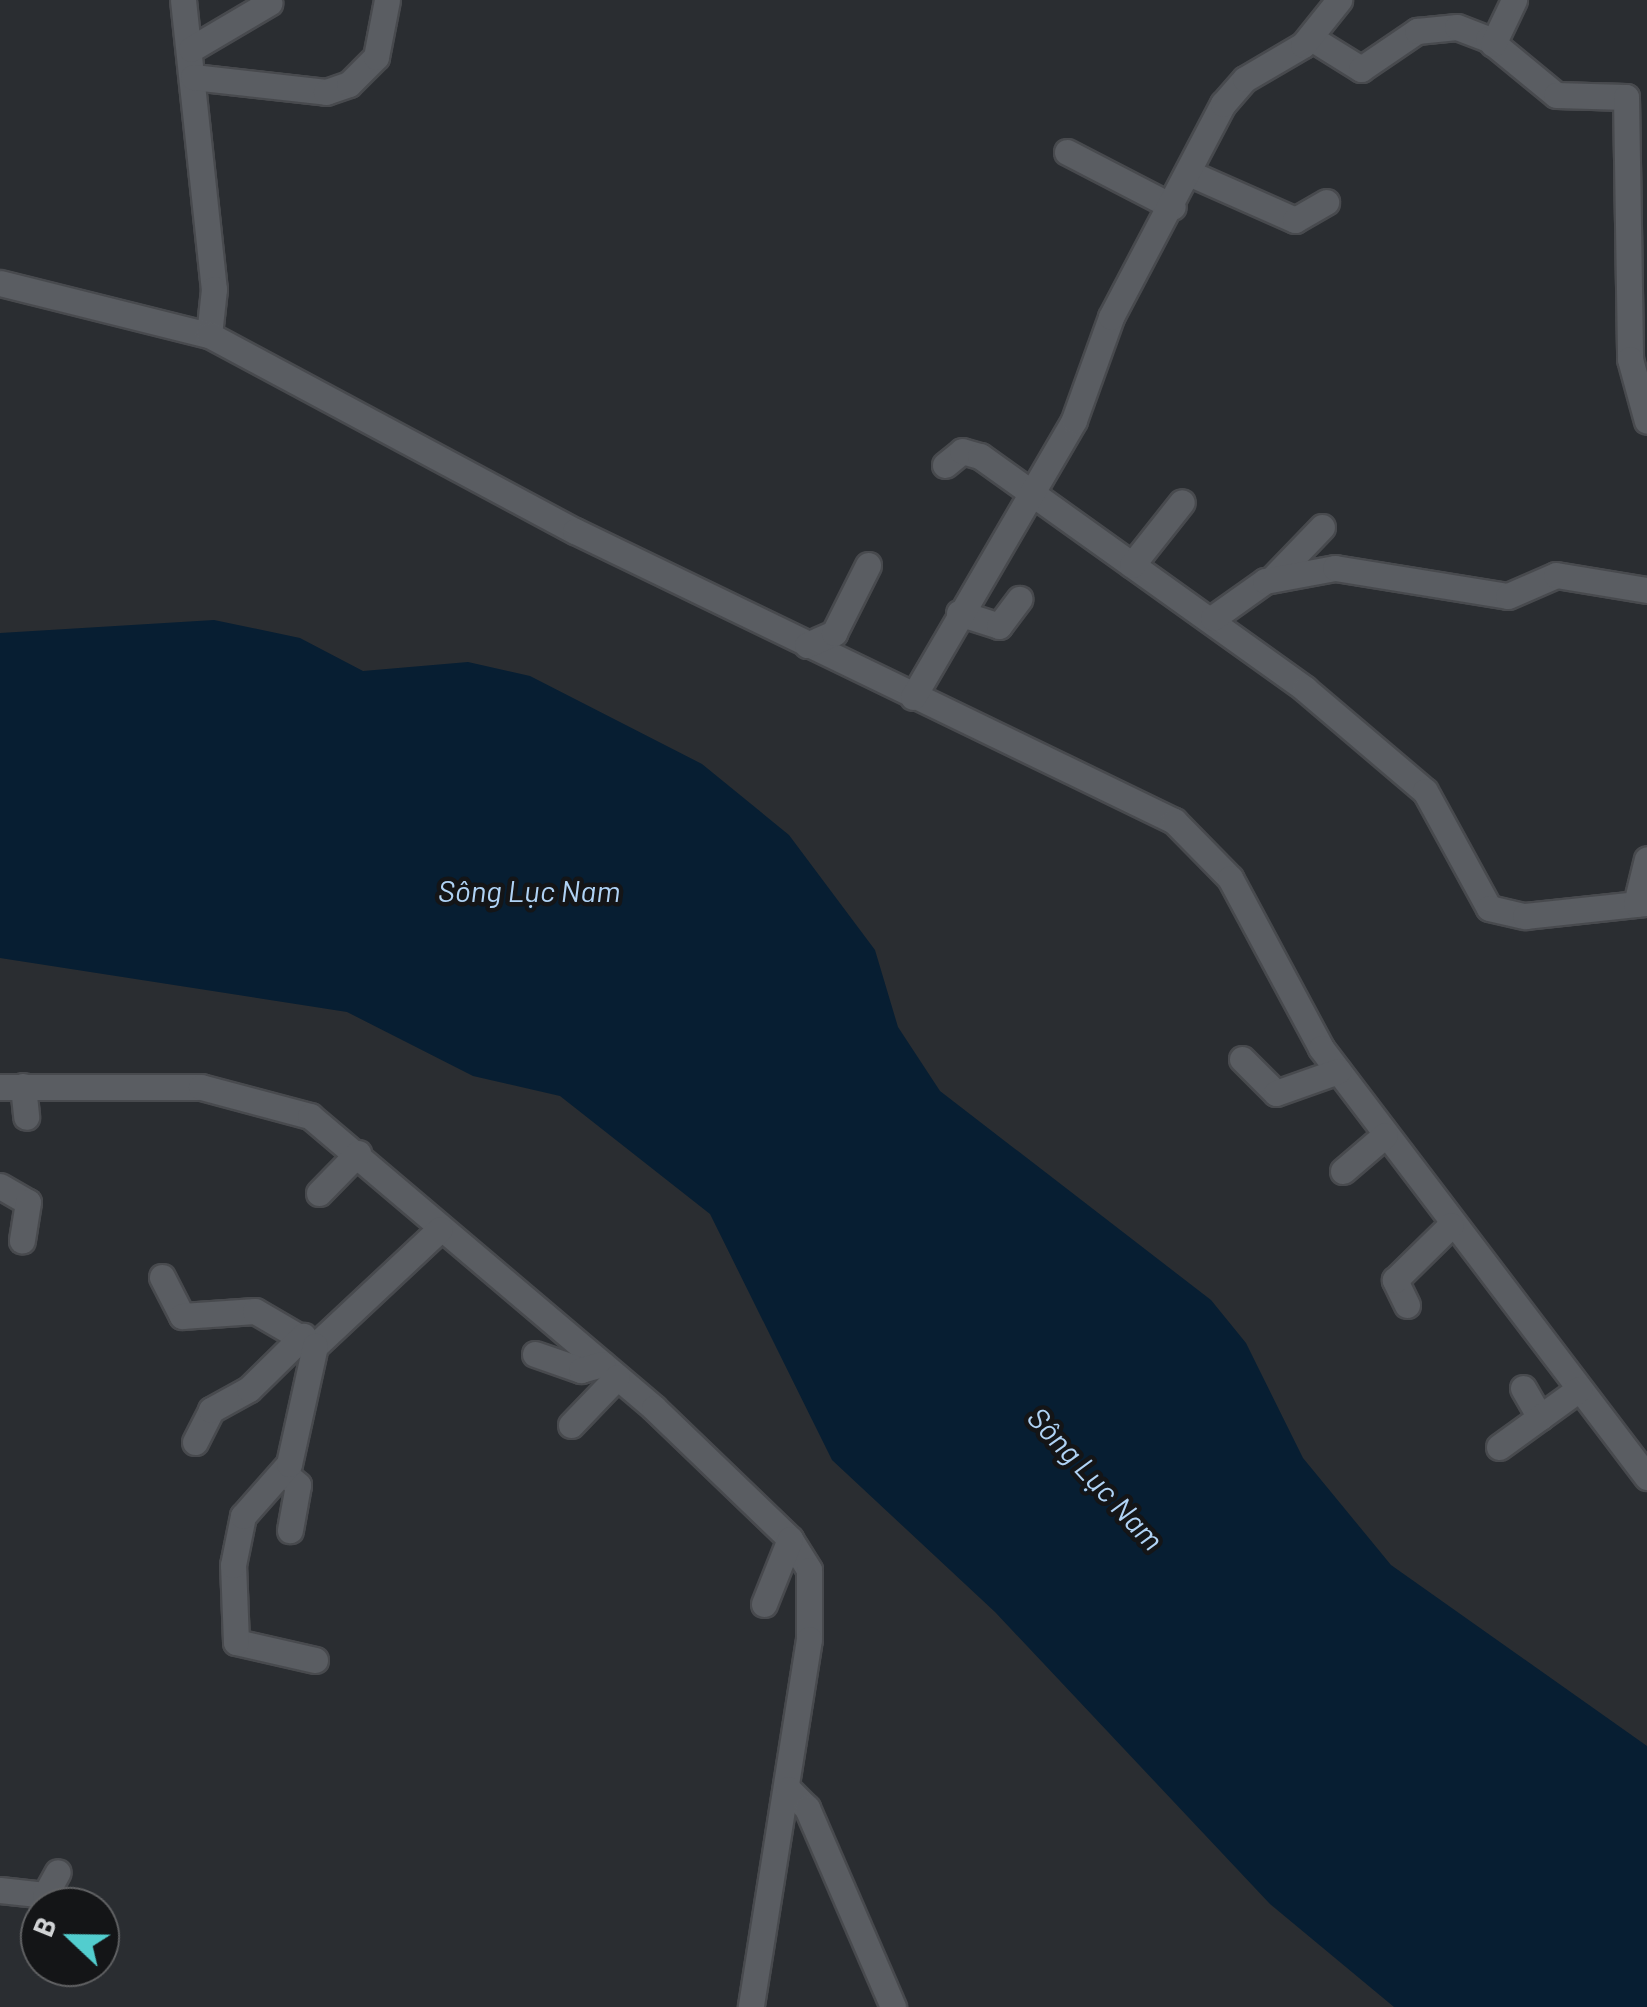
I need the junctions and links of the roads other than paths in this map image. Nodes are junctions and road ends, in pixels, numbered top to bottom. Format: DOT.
graph roads {
  1 [pos="183,0"];
  2 [pos="387,0"];
  3 [pos="1514,0"];
  4 [pos="269,4"];
  5 [pos="1328,5"];
  6 [pos="1311,38"];
  7 [pos="1493,44"];
  8 [pos="191,49"];
  9 [pos="193,77"];
  10 [pos="1636,95"];
  11 [pos="1067,152"];
  12 [pos="1196,176"];
  13 [pos="1228,201"];
  14 [pos="1326,202"];
  15 [pos="1173,208"];
  16 [pos="0,284"];
  17 [pos="1637,303"];
  18 [pos="210,335"];
  19 [pos="1647,421"];
  20 [pos="945,464"];
  21 [pos="1031,491"];
  22 [pos="1182,502"];
  23 [pos="1322,528"];
  24 [pos="868,565"];
  25 [pos="1132,565"];
  26 [pos="1272,578"];
  27 [pos="1647,590"];
  28 [pos="1019,599"];
  29 [pos="959,613"];
  30 [pos="1213,618"];
  31 [pos="807,645"];
  32 [pos="912,696"];
  33 [pos="1647,859"];
  34 [pos="1641,903"];
  35 [pos="1242,1059"];
  36 [pos="1338,1071"];
  37 [pos="12,1087"];
  38 [pos="26,1117"];
  39 [pos="1384,1134"];
  40 [pos="358,1153"];
  41 [pos="1343,1170"];
  42 [pos="0,1186"];
  43 [pos="319,1193"];
  44 [pos="1451,1226"];
  45 [pos="440,1229"];
  46 [pos="22,1241"];
  47 [pos="162,1278"];
  48 [pos="1407,1305"];
  49 [pos="309,1341"];
  50 [pos="535,1354"];
  51 [pos="610,1371"];
  52 [pos="1523,1388"];
  53 [pos="1580,1389"];
  54 [pos="1540,1418"];
  55 [pos="571,1425"];
  56 [pos="194,1442"];
  57 [pos="1499,1448"];
  58 [pos="285,1474"];
  59 [pos="1647,1477"];
  60 [pos="290,1530"];
  61 [pos="790,1538"];
  62 [pos="764,1604"];
  63 [pos="314,1660"];
  64 [pos="788,1789"];
  65 [pos="58,1872"];
  66 [pos="0,1890"];
  67 [pos="751,2007"];
  68 [pos="893,2007"];
  1 -- 8 [label="street"];
  2 -- 9 [label="street"];
  3 -- 7 [label="street"];
  4 -- 8 [label="street"];
  5 -- 6 [label="street"];
  6 -- 7 [label="street"];
  6 -- 12 [label="street"];
  7 -- 10 [label="street"];
  8 -- 9 [label="street"];
  9 -- 18 [label="street"];
  10 -- 17 [label="street"];
  11 -- 15 [label="street"];
  12 -- 13 [label="street"];
  12 -- 14 [label="street"];
  12 -- 15 [label="street"];
  15 -- 21 [label="street"];
  16 -- 18 [label="street"];
  17 -- 19 [label="street"];
  18 -- 31 [label="street"];
  20 -- 21 [label="street"];
  21 -- 25 [label="street"];
  21 -- 29 [label="street"];
  22 -- 25 [label="street"];
  23 -- 26 [label="street"];
  24 -- 31 [label="street"];
  25 -- 30 [label="street"];
  26 -- 27 [label="street"];
  26 -- 30 [label="street"];
  28 -- 29 [label="street"];
  29 -- 32 [label="street"];
  30 -- 34 [label="street"];
  31 -- 32 [label="street"];
  32 -- 36 [label="street"];
  33 -- 34 [label="street"];
  35 -- 36 [label="street"];
  36 -- 39 [label="street"];
  37 -- 38 [label="street"];
  37 -- 40 [label="street"];
  39 -- 41 [label="street"];
  39 -- 44 [label="street"];
  40 -- 43 [label="street"];
  40 -- 45 [label="street"];
  42 -- 46 [label="street"];
  44 -- 48 [label="street"];
  44 -- 53 [label="street"];
  45 -- 49 [label="street"];
  45 -- 51 [label="street"];
  47 -- 49 [label="street"];
  49 -- 56 [label="street"];
  49 -- 58 [label="street"];
  50 -- 51 [label="street"];
  51 -- 55 [label="street"];
  51 -- 61 [label="street"];
  52 -- 54 [label="street"];
  53 -- 54 [label="street"];
  53 -- 59 [label="street"];
  54 -- 57 [label="street"];
  58 -- 60 [label="street"];
  58 -- 63 [label="street"];
  61 -- 62 [label="street"];
  61 -- 64 [label="street"];
  64 -- 67 [label="street"];
  64 -- 68 [label="street"];
  65 -- 66 [label="street"];
}
